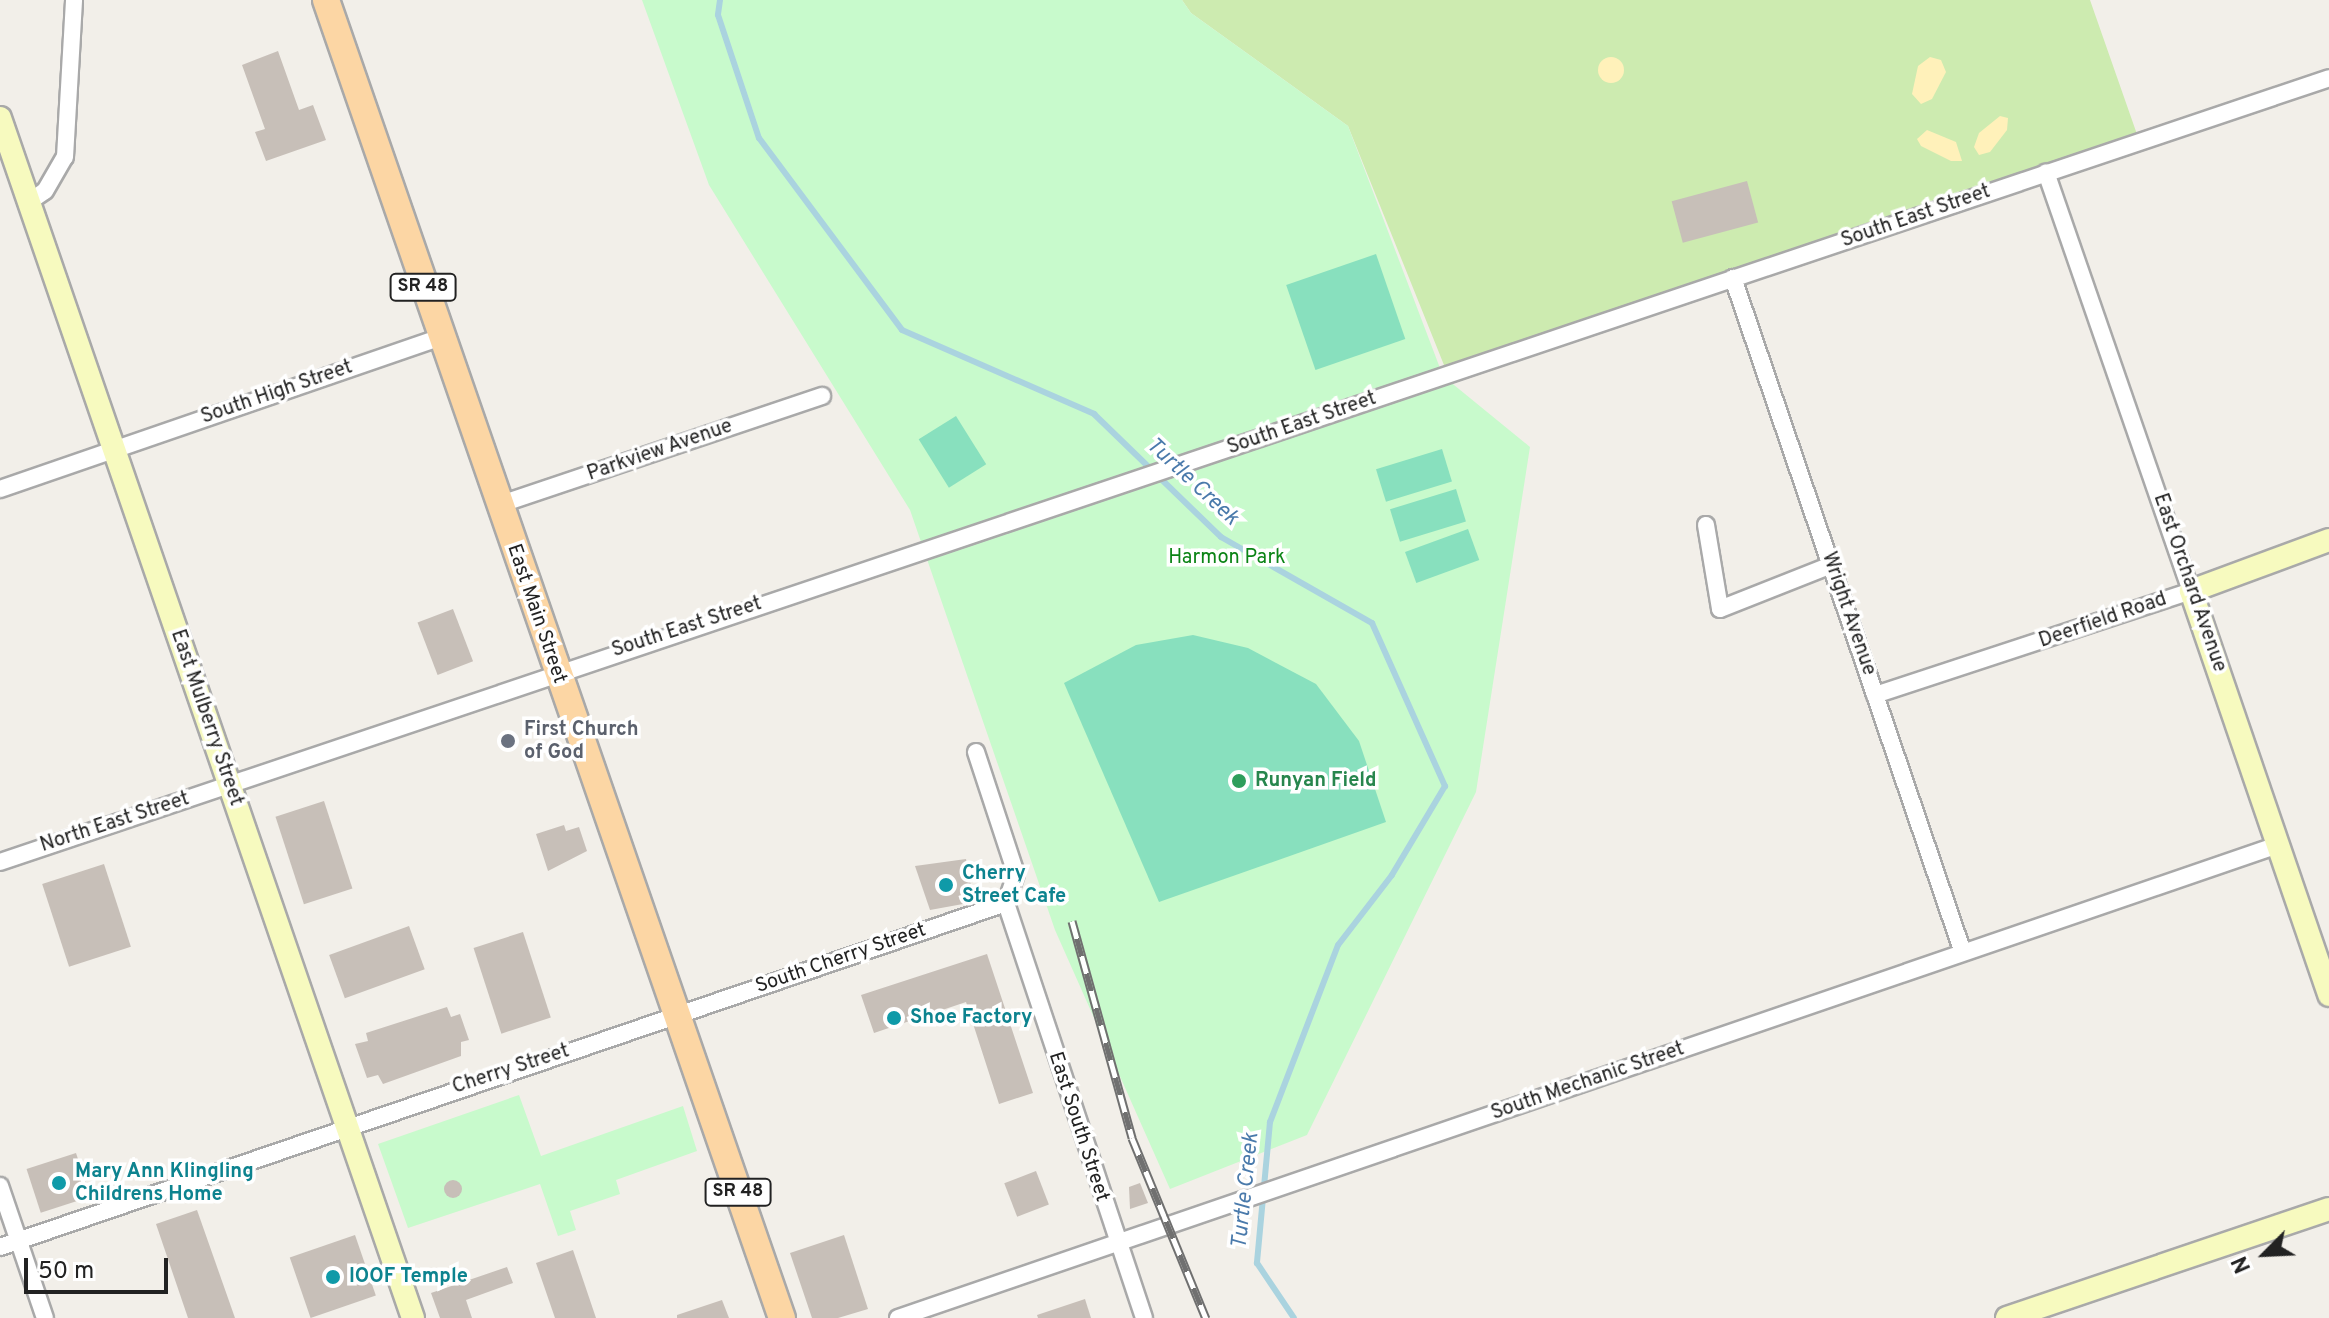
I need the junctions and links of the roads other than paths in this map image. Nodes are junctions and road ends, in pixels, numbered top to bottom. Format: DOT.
graph roads {
  1 [pos="74,0"];
  2 [pos="326,0"];
  3 [pos="2329,78"];
  4 [pos="0,118"];
  5 [pos="2046,172"];
  6 [pos="29,202"];
  7 [pos="1733,278"];
  8 [pos="441,337"];
  9 [pos="822,396"];
  10 [pos="113,450"];
  11 [pos="0,489"];
  12 [pos="498,505"];
  13 [pos="1706,525"];
  14 [pos="2329,540"];
  15 [pos="1831,565"];
  16 [pos="2191,591"];
  17 [pos="556,671"];
  18 [pos="1875,695"];
  19 [pos="976,752"];
  20 [pos="230,785"];
  21 [pos="2278,845"];
  22 [pos="0,862"];
  23 [pos="1006,903"];
  24 [pos="1962,950"];
  25 [pos="2329,995"];
  26 [pos="676,1015"];
  27 [pos="346,1125"];
  28 [pos="0,1186"];
  29 [pos="2329,1209"];
  30 [pos="19,1241"];
  31 [pos="1117,1243"];
  32 [pos="0,1247"];
  33 [pos="45,1318"];
  34 [pos="413,1318"];
  35 [pos="782,1318"];
  36 [pos="898,1318"];
  37 [pos="1144,1318"];
  38 [pos="2007,1318"];
  1 -- 6 [label="street"];
  2 -- 8 [label="main road, East Main Street / SR 48"];
  3 -- 5 [label="street, South East Street"];
  4 -- 6 [label="street, East Mulberry Street"];
  5 -- 7 [label="street, South East Street"];
  5 -- 16 [label="street, East Orchard Avenue"];
  6 -- 10 [label="street, East Mulberry Street"];
  7 -- 15 [label="street, Wright Avenue"];
  7 -- 17 [label="street, South East Street"];
  8 -- 10 [label="street, South High Street"];
  8 -- 12 [label="main road, East Main Street / SR 48"];
  9 -- 12 [label="street, Parkview Avenue"];
  10 -- 11 [label="street, South High Street"];
  10 -- 20 [label="street, East Mulberry Street"];
  12 -- 17 [label="main road, East Main Street / SR 48"];
  13 -- 15 [label="street"];
  14 -- 16 [label="street, Deerfield Road"];
  15 -- 18 [label="street, Wright Avenue"];
  16 -- 18 [label="street, Deerfield Road"];
  16 -- 21 [label="street, East Orchard Avenue"];
  17 -- 20 [label="street, South East Street"];
  17 -- 26 [label="main road, East Main Street / SR 48"];
  18 -- 24 [label="street, Wright Avenue"];
  19 -- 23 [label="street, East South Street"];
  20 -- 22 [label="street, North East Street"];
  20 -- 27 [label="street, East Mulberry Street"];
  21 -- 24 [label="street, South Mechanic Street"];
  21 -- 25 [label="street, East Orchard Avenue"];
  23 -- 26 [label="street, South Cherry Street"];
  23 -- 31 [label="street, East South Street"];
  24 -- 31 [label="street, South Mechanic Street"];
  26 -- 27 [label="street, Cherry Street"];
  26 -- 35 [label="main road, East Main Street / SR 48"];
  27 -- 30 [label="street, Cherry Street"];
  27 -- 34 [label="street, East Mulberry Street"];
  28 -- 30 [label="street"];
  29 -- 38 [label="street"];
  30 -- 32 [label="street, Cherry Street"];
  30 -- 33 [label="street"];
  31 -- 36 [label="street, South Mechanic Street"];
  31 -- 37 [label="street, East South Street"];
}
